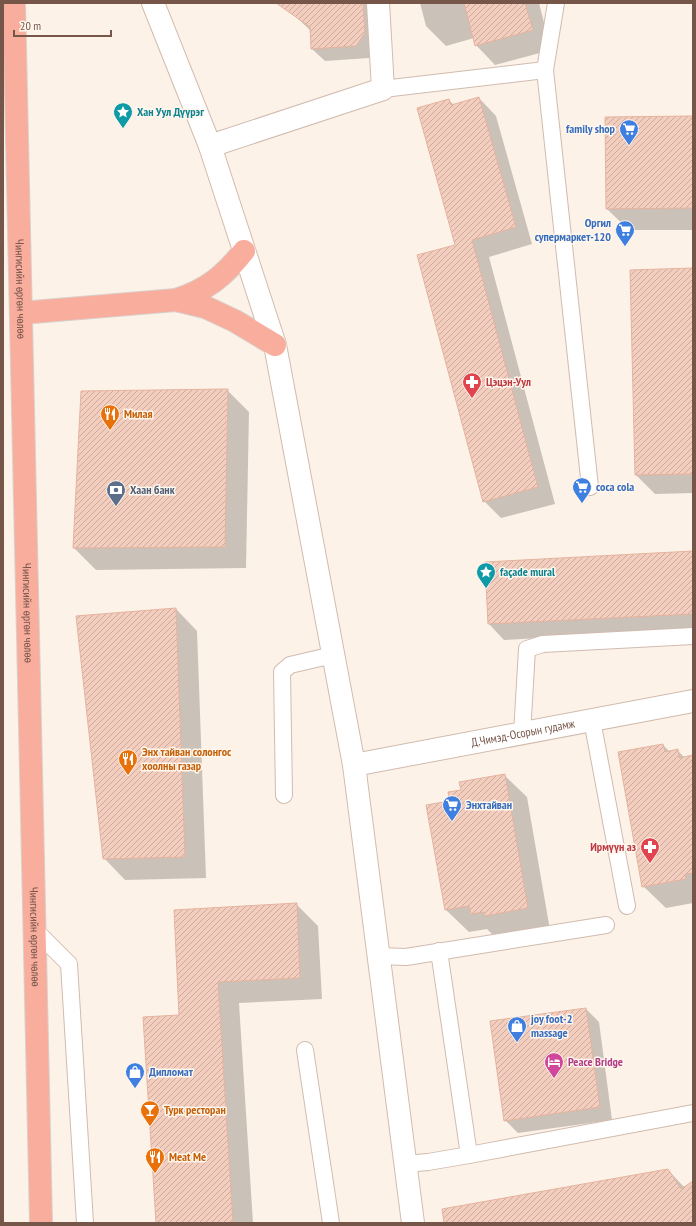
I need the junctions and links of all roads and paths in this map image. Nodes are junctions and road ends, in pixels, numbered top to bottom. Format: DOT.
graph roads {
  1 [pos="14,3"];
  2 [pos="153,3"];
  3 [pos="378,3"];
  4 [pos="556,3"];
  5 [pos="545,70"];
  6 [pos="383,89"];
  7 [pos="210,146"];
  8 [pos="244,251"];
  9 [pos="176,300"];
  10 [pos="21,313"];
  11 [pos="275,345"];
  12 [pos="590,487"];
  13 [pos="693,636"];
  14 [pos="333,655"];
  15 [pos="693,701"];
  16 [pos="592,720"];
  17 [pos="522,734"];
  18 [pos="354,765"];
  19 [pos="284,795"];
  20 [pos="627,906"];
  21 [pos="606,925"];
  22 [pos="34,929"];
  23 [pos="439,952"];
  24 [pos="378,956"];
  25 [pos="305,1050"];
  26 [pos="693,1113"];
  27 [pos="469,1155"];
  28 [pos="405,1164"];
  29 [pos="41,1223"];
  30 [pos="85,1223"];
  31 [pos="331,1223"];
  32 [pos="413,1223"];
  1 -- 10 [label="highway, Чингисийн өргөн чөлөө"];
  2 -- 7 [label="main road"];
  3 -- 6 [label="main road"];
  4 -- 5 [label="lane"];
  5 -- 6 [label="lane"];
  5 -- 12 [label="lane"];
  6 -- 7 [label="main road"];
  7 -- 8 [label="main road"];
  8 -- 9 [label="highway"];
  8 -- 11 [label="main road"];
  9 -- 10 [label="highway"];
  9 -- 11 [label="highway"];
  10 -- 22 [label="highway, Чингисийн өргөн чөлөө"];
  11 -- 14 [label="main road"];
  13 -- 17 [label="lane"];
  14 -- 18 [label="main road"];
  14 -- 19 [label="lane"];
  15 -- 16 [label="main road, Д.Чимэд-Осорын гудамж"];
  16 -- 17 [label="main road, Д.Чимэд-Осорын гудамж"];
  16 -- 20 [label="lane"];
  17 -- 18 [label="main road, Д.Чимэд-Осорын гудамж"];
  18 -- 24 [label="main road"];
  21 -- 23 [label="lane"];
  22 -- 29 [label="highway, Чингисийн өргөн чөлөө"];
  22 -- 30 [label="lane"];
  23 -- 24 [label="lane"];
  23 -- 27 [label="lane"];
  24 -- 28 [label="main road"];
  25 -- 31 [label="lane"];
  26 -- 27 [label="lane"];
  27 -- 28 [label="lane"];
  28 -- 32 [label="main road"];
}
